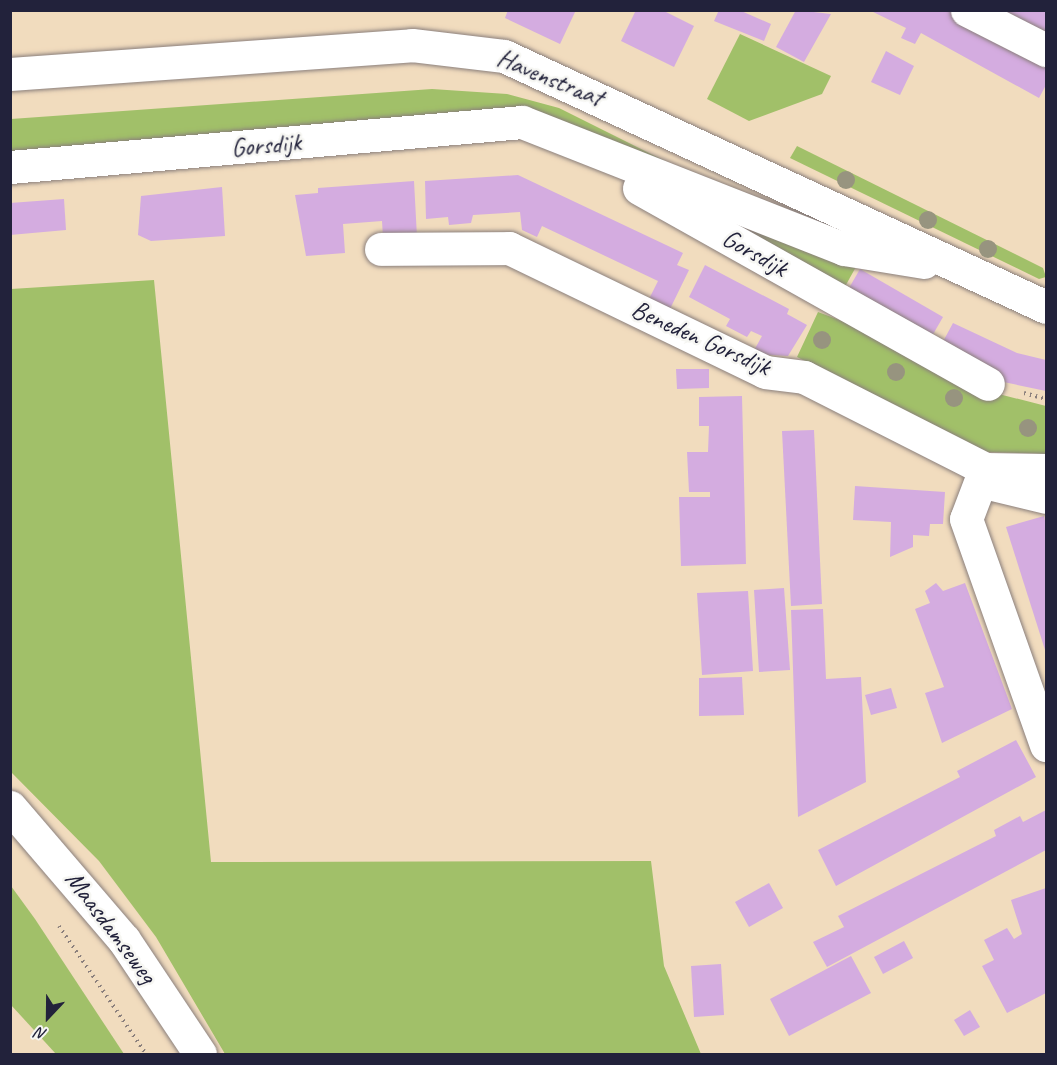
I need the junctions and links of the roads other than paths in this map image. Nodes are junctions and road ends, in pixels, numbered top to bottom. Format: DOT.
graph roads {
  1 [pos="968,10"];
  2 [pos="1047,50"];
  3 [pos="10,74"];
  4 [pos="522,122"];
  5 [pos="10,167"];
  6 [pos="381,249"];
  7 [pos="962,268"];
  8 [pos="1047,307"];
  9 [pos="988,384"];
  10 [pos="1047,470"];
  11 [pos="982,475"];
  12 [pos="1047,497"];
  13 [pos="1047,745"];
  14 [pos="10,807"];
  15 [pos="200,1054"];
  1 -- 2 [label="street"];
  3 -- 7 [label="street, Havenstraat"];
  4 -- 5 [label="street, Gorsdijk"];
  4 -- 7 [label="street, Gorsdijk"];
  4 -- 9 [label="street, Gorsdijk"];
  6 -- 11 [label="street, Beneden Gorsdijk"];
  7 -- 8 [label="street, Havenstraat"];
  10 -- 11 [label="street, Beneden Gorsdijk"];
  11 -- 12 [label="street, Beneden Gorsdijk"];
  11 -- 13 [label="street"];
  14 -- 15 [label="street, Maasdamseweg"];
}
